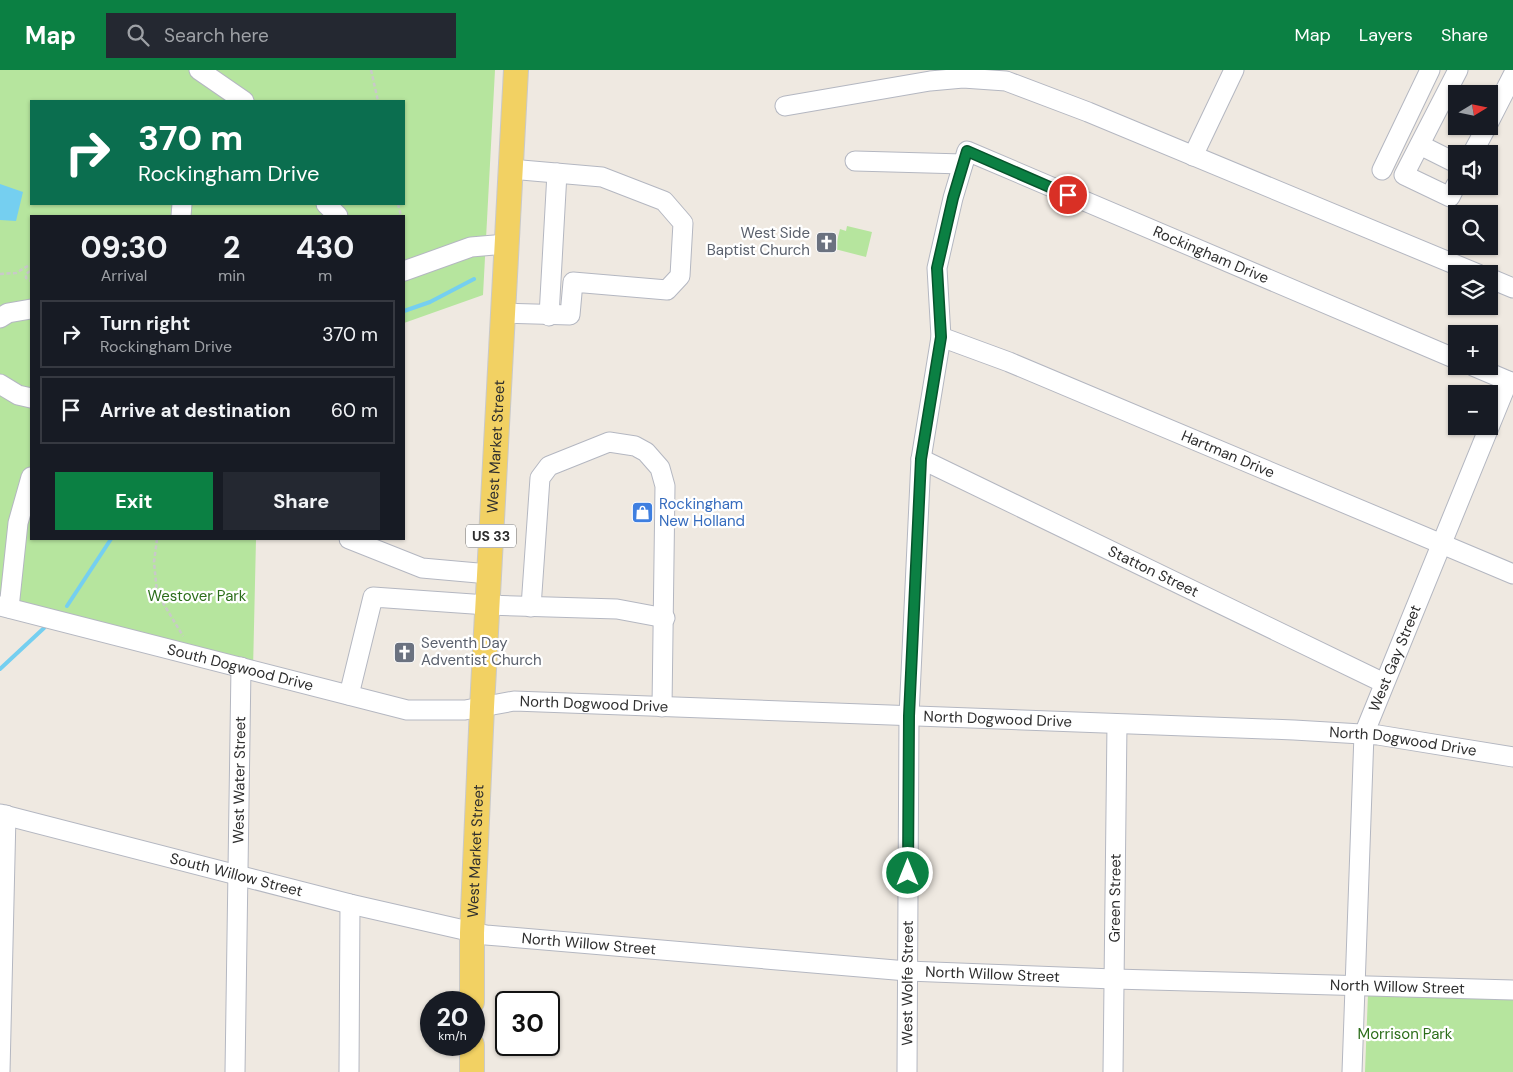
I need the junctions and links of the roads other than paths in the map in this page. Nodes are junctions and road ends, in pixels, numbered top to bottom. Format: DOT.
graph roads {
  1 [pos="199,70"];
  2 [pos="516,70"];
  3 [pos="1234,70"];
  4 [pos="1430,70"];
  5 [pos="1458,70"];
  6 [pos="1513,75"];
  7 [pos="243,100"];
  8 [pos="1498,104"];
  9 [pos="785,106"];
  10 [pos="1420,145"];
  11 [pos="1193,156"];
  12 [pos="965,158"];
  13 [pos="1448,159"];
  14 [pos="855,161"];
  15 [pos="510,168"];
  16 [pos="1382,170"];
  17 [pos="557,173"];
  18 [pos="1451,195"];
  19 [pos="327,205"];
  20 [pos="337,215"];
  21 [pos="506,244"];
  22 [pos="1456,265"];
  23 [pos="405,270"];
  24 [pos="1498,282"];
  25 [pos="1513,288"];
  26 [pos="30,309"];
  27 [pos="502,313"];
  28 [pos="549,316"];
  29 [pos="0,318"];
  30 [pos="941,337"];
  31 [pos="1448,356"];
  32 [pos="1494,375"];
  33 [pos="1511,382"];
  34 [pos="0,384"];
  35 [pos="30,398"];
  36 [pos="921,459"];
  37 [pos="30,481"];
  38 [pos="352,540"];
  39 [pos="1442,544"];
  40 [pos="489,574"];
  41 [pos="1513,574"];
  42 [pos="487,605"];
  43 [pos="531,606"];
  44 [pos="5,607"];
  45 [pos="665,618"];
  46 [pos="241,667"];
  47 [pos="1384,683"];
  48 [pos="349,695"];
  49 [pos="482,707"];
  50 [pos="662,707"];
  51 [pos="909,716"];
  52 [pos="1117,724"];
  53 [pos="1364,734"];
  54 [pos="1513,757"];
  55 [pos="3,814"];
  56 [pos="238,875"];
  57 [pos="350,904"];
  58 [pos="472,933"];
  59 [pos="907,971"];
  60 [pos="1114,979"];
  61 [pos="1354,985"];
  62 [pos="1513,990"];
  63 [pos="472,991"];
  64 [pos="472,1056"];
  65 [pos="0,1072"];
  66 [pos="235,1072"];
  67 [pos="349,1072"];
  68 [pos="472,1072"];
  69 [pos="907,1072"];
  70 [pos="1113,1072"];
  71 [pos="1352,1072"];
  1 -- 7 [label="street"];
  2 -- 15 [label="main road, West Market Street / US 33"];
  3 -- 11 [label="street"];
  4 -- 16 [label="street"];
  5 -- 10 [label="street"];
  6 -- 8 [label="street"];
  9 -- 11 [label="street"];
  10 -- 13 [label="street"];
  10 -- 18 [label="street"];
  11 -- 22 [label="street"];
  12 -- 14 [label="street"];
  12 -- 30 [label="street, West Wolfe Street"];
  12 -- 31 [label="street, Rockingham Drive"];
  15 -- 17 [label="street"];
  15 -- 21 [label="main road, West Market Street / US 33"];
  17 -- 28 [label="street"];
  17 -- 28 [label="street"];
  19 -- 20 [label="street"];
  21 -- 23 [label="street"];
  21 -- 27 [label="main road, West Market Street / US 33"];
  24 -- 25 [label="street"];
  26 -- 29 [label="street"];
  27 -- 28 [label="street"];
  27 -- 40 [label="main road, West Market Street / US 33"];
  30 -- 36 [label="street, West Wolfe Street"];
  30 -- 39 [label="street, Hartman Drive"];
  32 -- 33 [label="street"];
  33 -- 39 [label="street, West Gay Street"];
  34 -- 35 [label="street"];
  36 -- 47 [label="street, Statton Street"];
  36 -- 51 [label="street, West Wolfe Street"];
  37 -- 44 [label="street"];
  38 -- 40 [label="street"];
  39 -- 41 [label="street, Hartman Drive"];
  39 -- 47 [label="street, West Gay Street"];
  40 -- 42 [label="main road, West Market Street / US 33"];
  42 -- 43 [label="street"];
  42 -- 48 [label="street"];
  42 -- 49 [label="main road, West Market Street / US 33"];
  43 -- 45 [label="street"];
  43 -- 45 [label="street"];
  44 -- 46 [label="street, South Dogwood Drive"];
  45 -- 50 [label="street"];
  46 -- 48 [label="street, South Dogwood Drive"];
  46 -- 56 [label="street, West Water Street"];
  47 -- 53 [label="street, West Gay Street"];
  48 -- 49 [label="street, South Dogwood Drive"];
  49 -- 50 [label="street, North Dogwood Drive"];
  49 -- 58 [label="main road, West Market Street / US 33"];
  50 -- 51 [label="street, North Dogwood Drive"];
  51 -- 52 [label="street, North Dogwood Drive"];
  51 -- 59 [label="street, West Wolfe Street"];
  52 -- 53 [label="street, North Dogwood Drive"];
  52 -- 60 [label="street, Green Street"];
  53 -- 54 [label="street, North Dogwood Drive"];
  53 -- 61 [label="street, West Gay Street"];
  55 -- 56 [label="street, South Willow Street"];
  55 -- 65 [label="street"];
  56 -- 57 [label="street, South Willow Street"];
  56 -- 66 [label="street, West Water Street"];
  57 -- 58 [label="street, South Willow Street"];
  57 -- 67 [label="street"];
  58 -- 59 [label="street, North Willow Street"];
  58 -- 63 [label="main road, West Market Street / US 33"];
  59 -- 60 [label="street, North Willow Street"];
  59 -- 69 [label="street, West Wolfe Street"];
  60 -- 61 [label="street, North Willow Street"];
  60 -- 70 [label="street, Green Street"];
  61 -- 62 [label="street, North Willow Street"];
  61 -- 71 [label="street, West Gay Street"];
  64 -- 68 [label="main road"];
}
